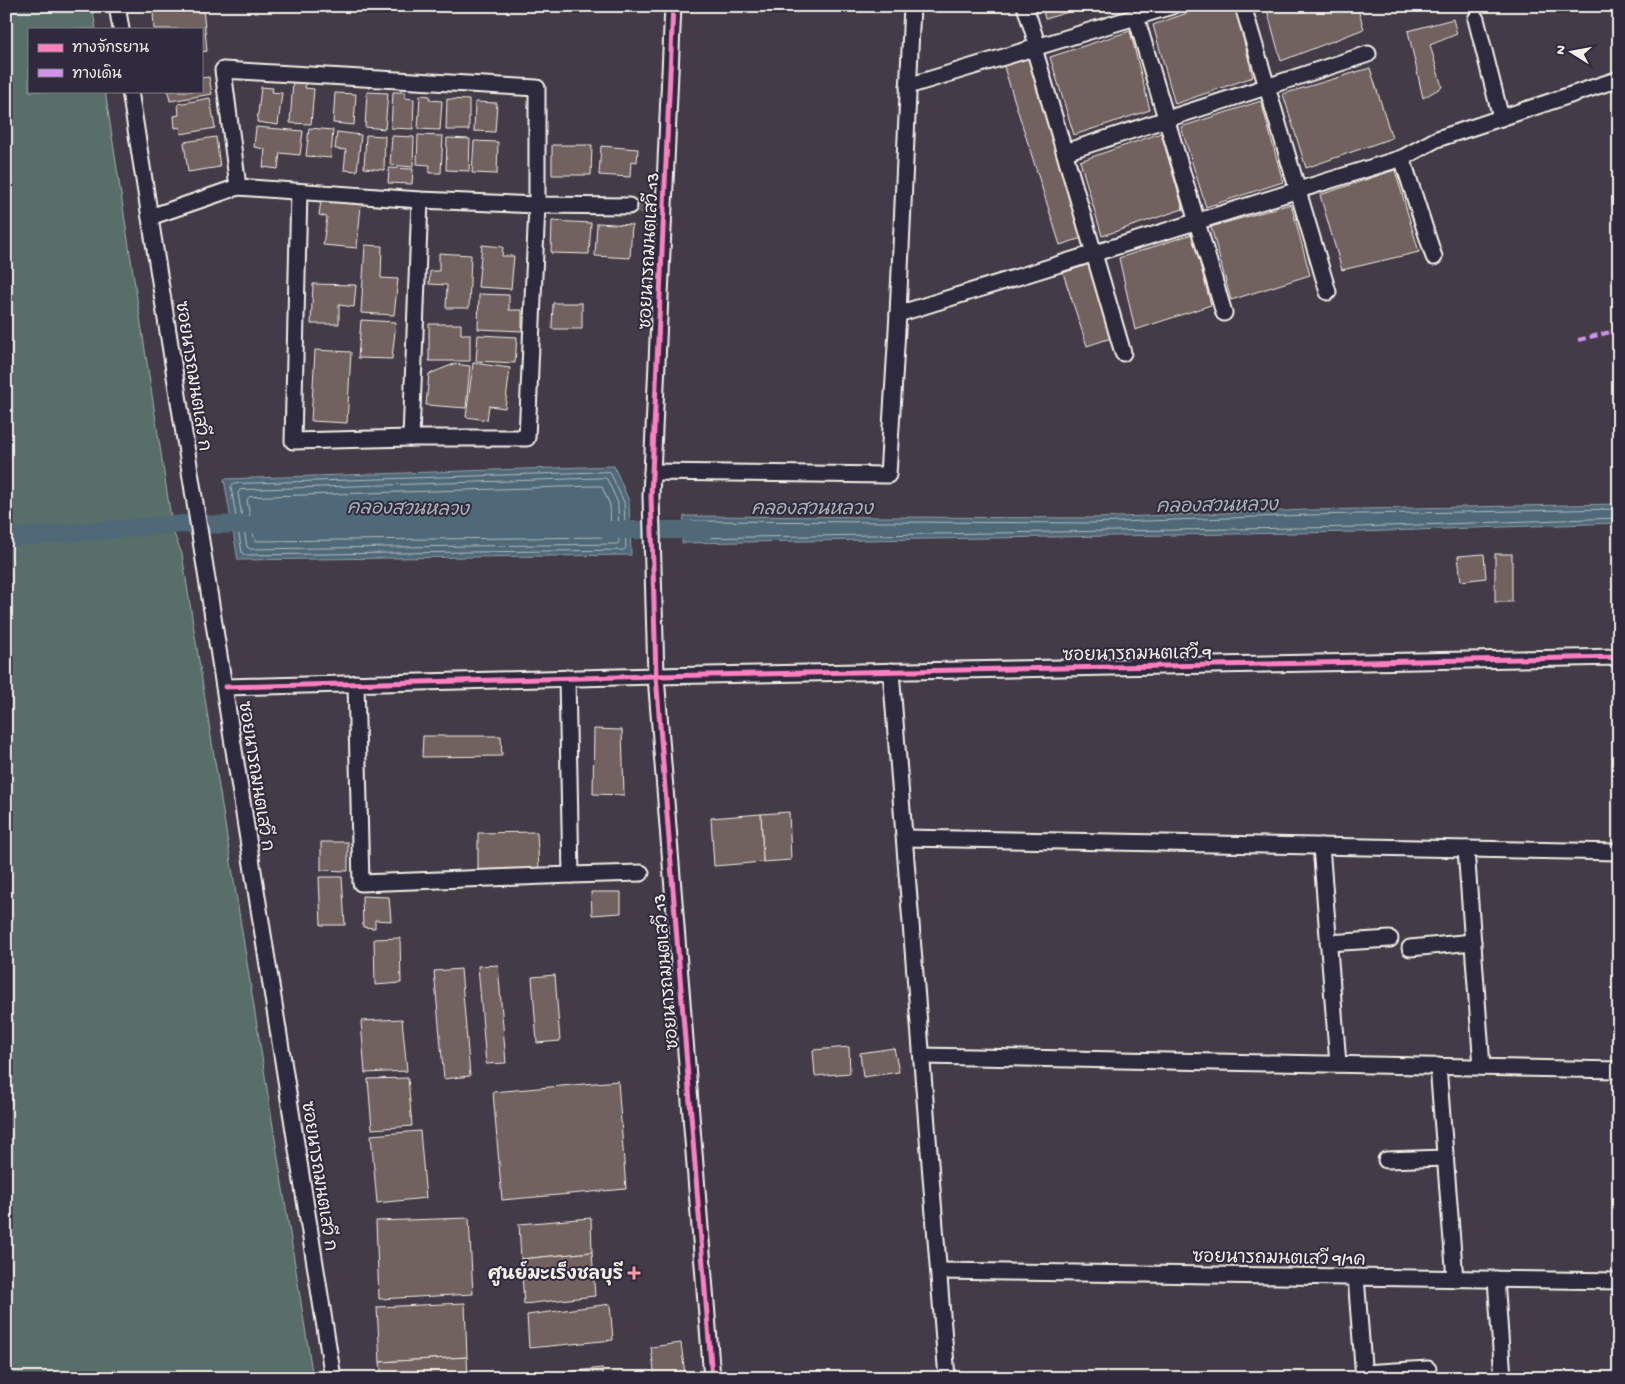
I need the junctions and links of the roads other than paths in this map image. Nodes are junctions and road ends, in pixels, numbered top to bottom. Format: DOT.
graph roads {
  1 [pos="117,6"];
  2 [pos="673,6"];
  3 [pos="912,6"];
  4 [pos="1025,6"];
  5 [pos="1172,6"];
  6 [pos="1243,6"];
  7 [pos="1143,12"];
  8 [pos="1476,19"];
  9 [pos="121,28"];
  10 [pos="1036,47"];
  11 [pos="1368,54"];
  12 [pos="1619,79"];
  13 [pos="908,86"];
  14 [pos="1267,87"];
  15 [pos="130,92"];
  16 [pos="1501,118"];
  17 [pos="1165,119"];
  18 [pos="1064,152"];
  19 [pos="1402,158"];
  20 [pos="238,187"];
  21 [pos="1298,190"];
  22 [pos="300,192"];
  23 [pos="420,200"];
  24 [pos="536,205"];
  25 [pos="629,206"];
  26 [pos="150,217"];
  27 [pos="1196,221"];
  28 [pos="1094,253"];
  29 [pos="1434,257"];
  30 [pos="1328,292"];
  31 [pos="1224,313"];
  32 [pos="898,314"];
  33 [pos="1123,353"];
  34 [pos="411,438"];
  35 [pos="652,472"];
  36 [pos="1619,657"];
  37 [pos="891,671"];
  38 [pos="656,676"];
  39 [pos="567,678"];
  40 [pos="356,684"];
  41 [pos="224,687"];
  42 [pos="905,838"];
  43 [pos="1321,846"];
  44 [pos="1466,849"];
  45 [pos="1619,852"];
  46 [pos="571,874"];
  47 [pos="641,874"];
  48 [pos="1390,940"];
  49 [pos="1473,942"];
  50 [pos="1328,943"];
  51 [pos="1410,948"];
  52 [pos="922,1056"];
  53 [pos="1338,1064"];
  54 [pos="1438,1066"];
  55 [pos="1482,1067"];
  56 [pos="1619,1070"];
  57 [pos="1445,1158"];
  58 [pos="1386,1160"];
  59 [pos="939,1271"];
  60 [pos="1356,1277"];
  61 [pos="1456,1279"];
  62 [pos="1496,1279"];
  63 [pos="1619,1281"];
  64 [pos="1428,1369"];
  65 [pos="1364,1376"];
  66 [pos="333,1378"];
  67 [pos="712,1378"];
  68 [pos="947,1378"];
  69 [pos="1503,1378"];
  1 -- 9 [label="street"];
  2 -- 35 [label="street, ซอยนารถมนตเสวี 13"];
  3 -- 13 [label="street"];
  4 -- 10 [label="street"];
  5 -- 7 [label="street"];
  6 -- 14 [label="street"];
  7 -- 10 [label="street"];
  7 -- 17 [label="street"];
  8 -- 16 [label="street"];
  10 -- 13 [label="street"];
  10 -- 18 [label="street"];
  11 -- 14 [label="street"];
  12 -- 16 [label="street"];
  13 -- 32 [label="street"];
  14 -- 17 [label="street"];
  14 -- 21 [label="street"];
  15 -- 26 [label="street, ซอยนารถมนตเสวี ก"];
  16 -- 19 [label="street"];
  17 -- 18 [label="street"];
  17 -- 27 [label="street"];
  18 -- 28 [label="street"];
  19 -- 21 [label="street"];
  19 -- 29 [label="street"];
  20 -- 22 [label="street"];
  20 -- 24 [label="street"];
  20 -- 26 [label="street"];
  21 -- 27 [label="street"];
  21 -- 30 [label="street"];
  22 -- 23 [label="street"];
  22 -- 34 [label="street"];
  23 -- 24 [label="street"];
  23 -- 34 [label="street"];
  24 -- 25 [label="street"];
  24 -- 34 [label="street"];
  26 -- 41 [label="street, ซอยนารถมนตเสวี ก"];
  27 -- 28 [label="street"];
  27 -- 31 [label="street"];
  28 -- 32 [label="street"];
  28 -- 33 [label="street"];
  32 -- 35 [label="street"];
  35 -- 38 [label="street, ซอยนารถมนตเสวี 13"];
  36 -- 37 [label="street, ซอยนารถมนตเสวี 9"];
  37 -- 38 [label="street, ซอยนารถมนตเสวี 9"];
  37 -- 42 [label="street"];
  38 -- 39 [label="street, ซอยนารถมนตเสวี 9"];
  38 -- 67 [label="street, ซอยนารถมนตเสวี 13"];
  39 -- 40 [label="street, ซอยนารถมนตเสวี 9"];
  39 -- 46 [label="street"];
  40 -- 41 [label="street, ซอยนารถมนตเสวี 9"];
  40 -- 46 [label="street"];
  41 -- 66 [label="street, ซอยนารถมนตเสวี ก"];
  42 -- 43 [label="street"];
  42 -- 52 [label="street"];
  43 -- 44 [label="street"];
  43 -- 50 [label="street"];
  44 -- 45 [label="street"];
  44 -- 49 [label="street"];
  46 -- 47 [label="street"];
  48 -- 50 [label="street"];
  49 -- 51 [label="street"];
  49 -- 55 [label="street"];
  50 -- 53 [label="street"];
  52 -- 53 [label="street"];
  52 -- 59 [label="street"];
  53 -- 54 [label="street"];
  54 -- 55 [label="street"];
  54 -- 57 [label="street"];
  55 -- 56 [label="street"];
  57 -- 58 [label="street"];
  57 -- 61 [label="street"];
  59 -- 60 [label="street, ซอยนารถมนตเสวี 9/1ค"];
  59 -- 68 [label="street"];
  60 -- 61 [label="street, ซอยนารถมนตเสวี 9/1ค"];
  60 -- 65 [label="street"];
  61 -- 62 [label="street, ซอยนารถมนตเสวี 9/1ค"];
  62 -- 63 [label="street, ซอยนารถมนตเสวี 9/1ค"];
  62 -- 69 [label="street"];
  64 -- 65 [label="street"];
}
